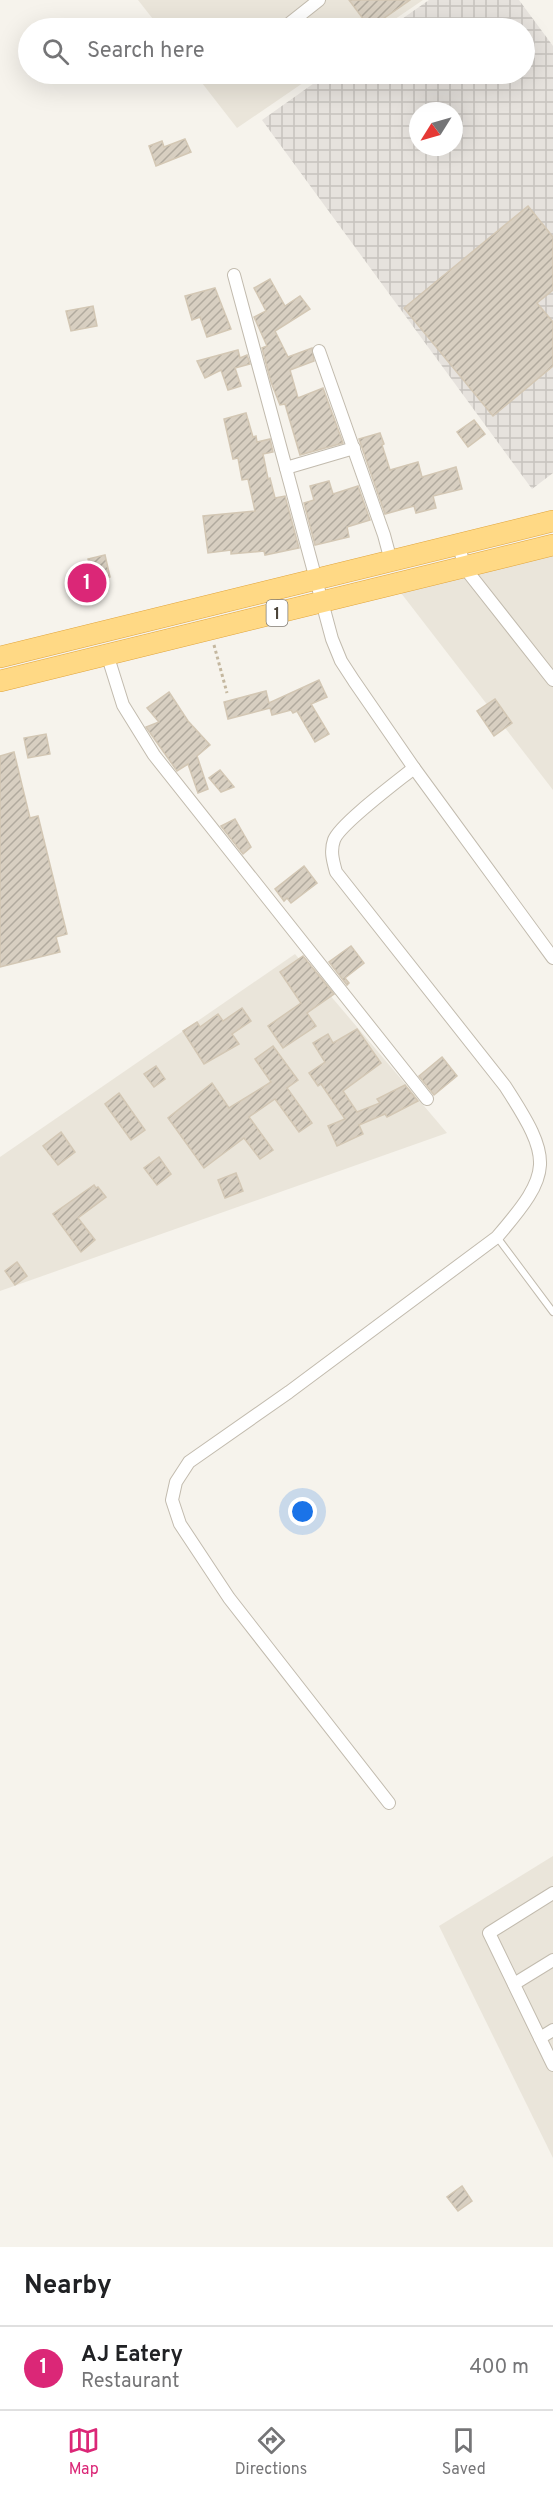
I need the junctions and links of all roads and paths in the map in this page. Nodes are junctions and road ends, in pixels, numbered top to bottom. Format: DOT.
graph roads {
  1 [pos="319,0"];
  2 [pos="296,18"];
  3 [pos="234,275"];
  4 [pos="319,351"];
  5 [pos="354,448"];
  6 [pos="286,468"];
  7 [pos="553,521"];
  8 [pos="459,544"];
  9 [pos="553,545"];
  10 [pos="391,561"];
  11 [pos="464,567"];
  12 [pos="316,579"];
  13 [pos="322,601"];
  14 [pos="210,629"];
  15 [pos="36,648"];
  16 [pos="107,654"];
  17 [pos="0,657"];
  18 [pos="42,670"];
  19 [pos="553,680"];
  20 [pos="0,681"];
  21 [pos="226,693"];
  22 [pos="414,768"];
  23 [pos="553,958"];
  24 [pos="427,1099"];
  25 [pos="497,1238"];
  26 [pos="553,1312"];
  27 [pos="389,1803"];
  28 [pos="553,1893"];
  29 [pos="553,1960"];
  30 [pos="514,1984"];
  31 [pos="553,2030"];
  32 [pos="540,2038"];
  33 [pos="553,2065"];
  1 -- 2 [label="street"];
  3 -- 6 [label="street"];
  4 -- 5 [label="street"];
  5 -- 6 [label="street"];
  5 -- 10 [label="street"];
  6 -- 12 [label="street"];
  7 -- 8 [label="highway, 1"];
  8 -- 10 [label="highway, 1"];
  8 -- 11 [label="street"];
  9 -- 11 [label="highway, 1"];
  10 -- 12 [label="highway, 1"];
  11 -- 13 [label="highway, 1"];
  11 -- 19 [label="street"];
  12 -- 13 [label="street"];
  12 -- 15 [label="highway, 1"];
  13 -- 14 [label="highway, 1"];
  13 -- 22 [label="street"];
  14 -- 16 [label="highway, 1"];
  14 -- 21 [label="path"];
  15 -- 17 [label="highway, 1"];
  15 -- 18 [label="highway"];
  16 -- 18 [label="highway, 1"];
  16 -- 24 [label="street"];
  18 -- 20 [label="highway, 1"];
  22 -- 23 [label="street"];
  22 -- 25 [label="street"];
  25 -- 26 [label="lane"];
  25 -- 27 [label="street"];
  28 -- 30 [label="street"];
  29 -- 30 [label="street"];
  30 -- 32 [label="street"];
  31 -- 32 [label="street"];
  32 -- 33 [label="street"];
}
